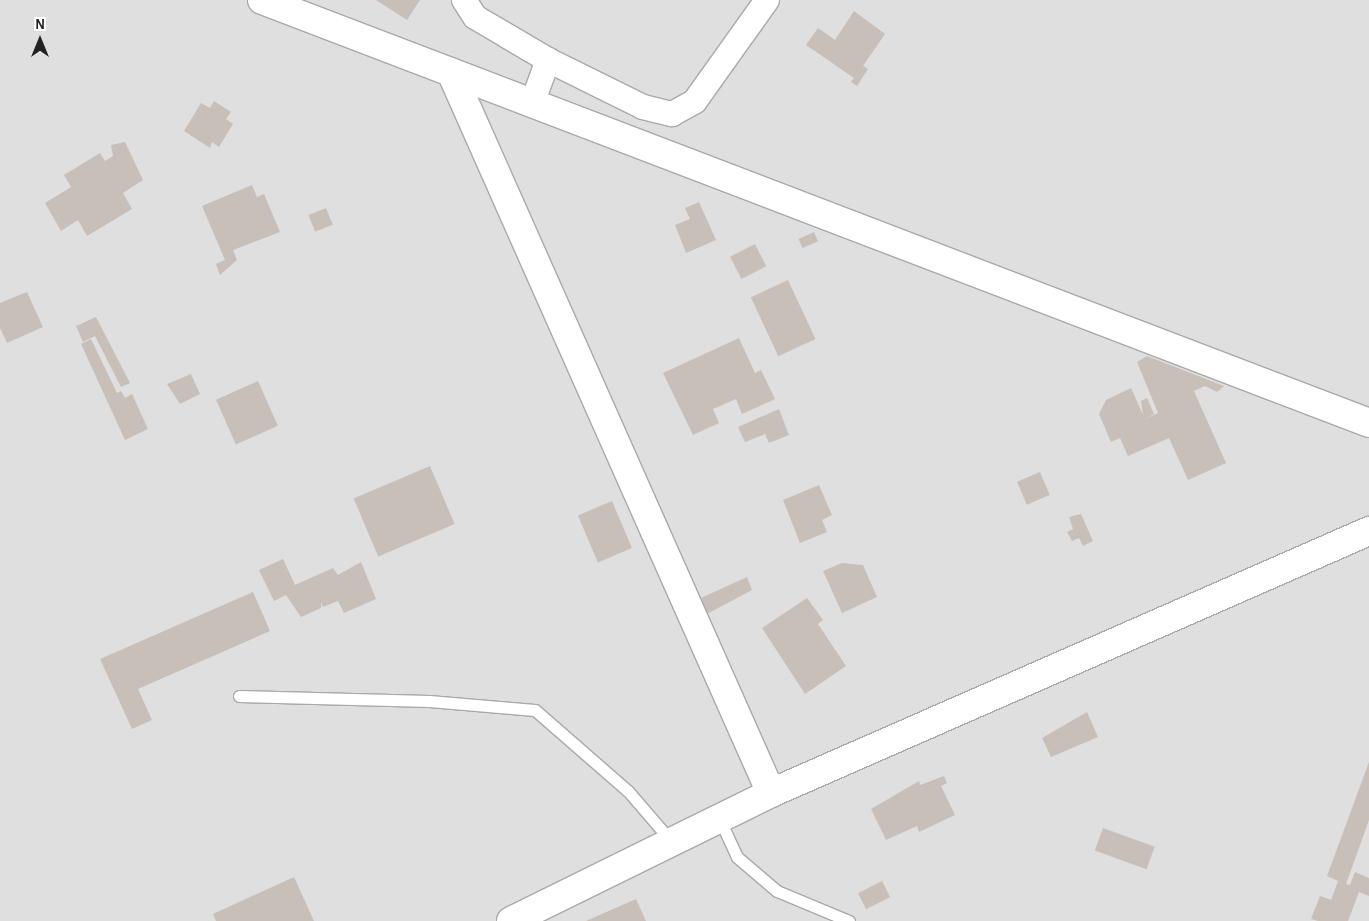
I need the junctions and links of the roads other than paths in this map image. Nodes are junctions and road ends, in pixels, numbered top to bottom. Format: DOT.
graph roads {
  1 [pos="464,0"];
  2 [pos="767,0"];
  3 [pos="274,2"];
  4 [pos="548,60"];
  5 [pos="451,72"];
  6 [pos="533,101"];
  7 [pos="1369,423"];
  8 [pos="1369,531"];
  9 [pos="239,696"];
  10 [pos="771,793"];
  11 [pos="719,818"];
  12 [pos="671,841"];
  13 [pos="511,921"];
  14 [pos="849,921"];
  1 -- 4 [label="street"];
  2 -- 4 [label="street"];
  3 -- 5 [label="street"];
  4 -- 6 [label="street"];
  5 -- 6 [label="street"];
  5 -- 10 [label="street"];
  6 -- 7 [label="street"];
  8 -- 10 [label="street"];
  9 -- 12 [label="lane"];
  10 -- 11 [label="street"];
  11 -- 12 [label="street"];
  11 -- 14 [label="lane"];
  12 -- 13 [label="street"];
}
